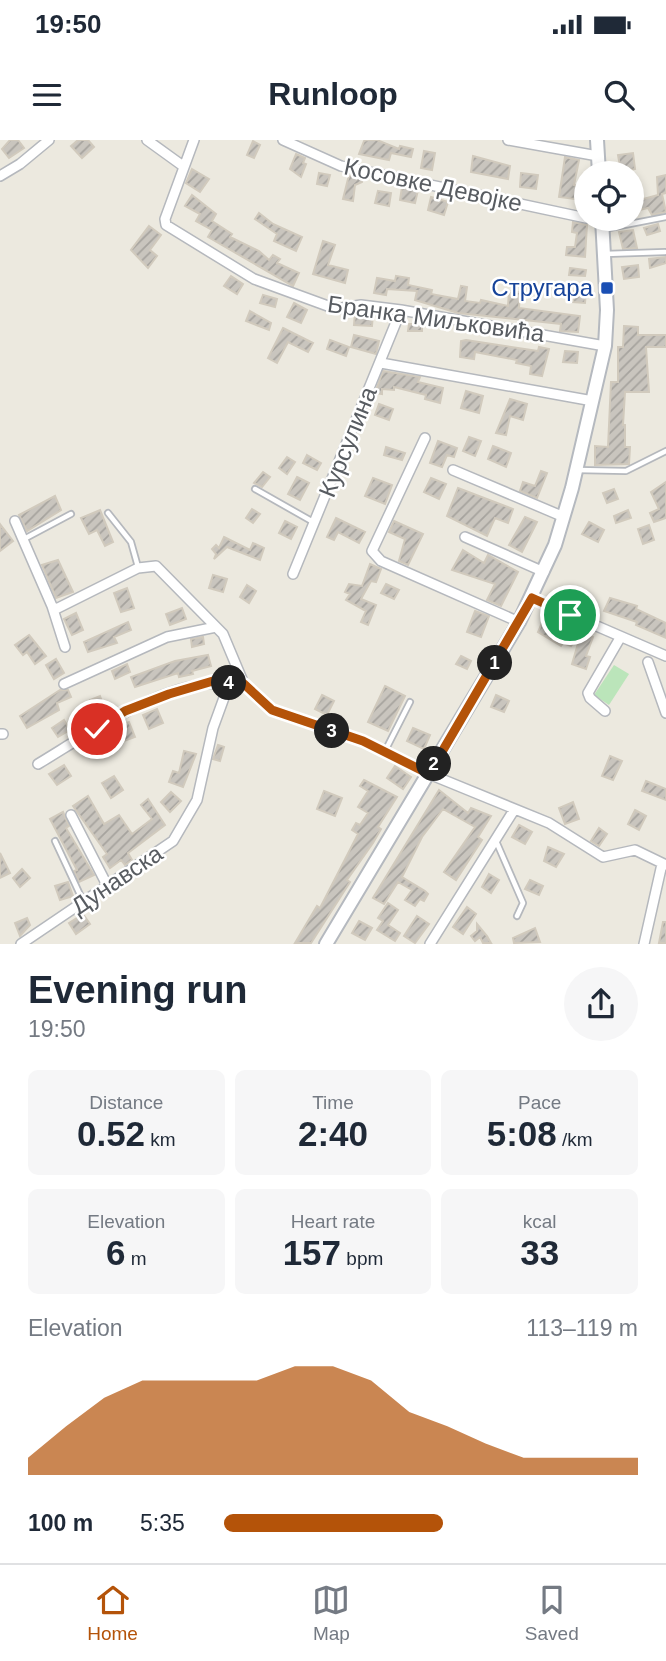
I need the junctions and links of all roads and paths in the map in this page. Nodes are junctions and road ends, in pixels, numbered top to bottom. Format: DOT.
graph roads {
  1 [pos="49,140"];
  2 [pos="147,140"];
  3 [pos="194,140"];
  4 [pos="283,140"];
  5 [pos="508,140"];
  6 [pos="597,140"];
  7 [pos="598,156"];
  8 [pos="598,161"];
  9 [pos="183,166"];
  10 [pos="0,176"];
  11 [pos="574,216"];
  12 [pos="666,217"];
  13 [pos="644,218"];
  14 [pos="599,231"];
  15 [pos="665,252"];
  16 [pos="604,254"];
  17 [pos="401,310"];
  18 [pos="605,346"];
  19 [pos="381,363"];
  20 [pos="593,401"];
  21 [pos="425,438"];
  22 [pos="666,451"];
  23 [pos="453,470"];
  24 [pos="576,470"];
  25 [pos="255,489"];
  26 [pos="108,513"];
  27 [pos="71,514"];
  28 [pos="564,517"];
  29 [pos="15,521"];
  30 [pos="315,523"];
  31 [pos="465,537"];
  32 [pos="23,540"];
  33 [pos="138,568"];
  34 [pos="544,572"];
  35 [pos="293,573"];
  36 [pos="532,598"];
  37 [pos="52,606"];
  38 [pos="519,622"];
  39 [pos="216,627"];
  40 [pos="620,638"];
  41 [pos="65,647"];
  42 [pos="666,656"];
  43 [pos="648,662"];
  44 [pos="64,684"];
  45 [pos="241,685"];
  46 [pos="410,702"];
  47 [pos="605,711"];
  48 [pos="666,713"];
  49 [pos="385,752"];
  50 [pos="38,764"];
  51 [pos="429,774"];
  52 [pos="514,810"];
  53 [pos="71,815"];
  54 [pos="495,840"];
  55 [pos="55,841"];
  56 [pos="664,865"];
  57 [pos="108,887"];
  58 [pos="84,904"];
  59 [pos="516,916"];
  60 [pos="22,943"];
  61 [pos="326,943"];
  62 [pos="430,943"];
  63 [pos="644,943"];
  1 -- 10 [label="street"];
  2 -- 9 [label="street"];
  3 -- 9 [label="street, Бранка Миљковића"];
  4 -- 11 [label="street, Косовке Девојке"];
  5 -- 7 [label="street"];
  6 -- 7 [label="main road"];
  7 -- 8 [label="main road"];
  9 -- 17 [label="street, Бранка Миљковића"];
  12 -- 13 [label="lane"];
  14 -- 16 [label="main road"];
  15 -- 16 [label="lane"];
  16 -- 18 [label="main road"];
  17 -- 18 [label="street, Бранка Миљковића"];
  17 -- 19 [label="street, Курсулина"];
  18 -- 20 [label="main road"];
  19 -- 20 [label="street"];
  19 -- 30 [label="street, Курсулина"];
  20 -- 24 [label="main road"];
  21 -- 38 [label="street"];
  22 -- 24 [label="lane"];
  23 -- 28 [label="street"];
  24 -- 28 [label="main road"];
  25 -- 30 [label="lane"];
  26 -- 33 [label="lane"];
  27 -- 32 [label="lane"];
  28 -- 34 [label="main road"];
  29 -- 32 [label="street"];
  30 -- 35 [label="street, Курсулина"];
  31 -- 34 [label="street"];
  32 -- 37 [label="street"];
  33 -- 37 [label="street"];
  33 -- 39 [label="street"];
  34 -- 36 [label="main road"];
  36 -- 38 [label="main road"];
  36 -- 40 [label="street"];
  37 -- 41 [label="street"];
  38 -- 51 [label="main road"];
  39 -- 44 [label="street"];
  39 -- 45 [label="street"];
  40 -- 42 [label="street"];
  40 -- 47 [label="street"];
  43 -- 48 [label="street"];
  45 -- 49 [label="street"];
  45 -- 50 [label="street"];
  45 -- 57 [label="street, Дунавска"];
  46 -- 49 [label="lane"];
  49 -- 51 [label="street"];
  51 -- 52 [label="street"];
  51 -- 61 [label="main road"];
  52 -- 54 [label="street"];
  52 -- 56 [label="street"];
  53 -- 57 [label="street"];
  54 -- 59 [label="lane"];
  54 -- 62 [label="street"];
  55 -- 58 [label="lane"];
  56 -- 63 [label="street"];
  57 -- 58 [label="street, Дунавска"];
  58 -- 60 [label="street, Дунавска"];
}
